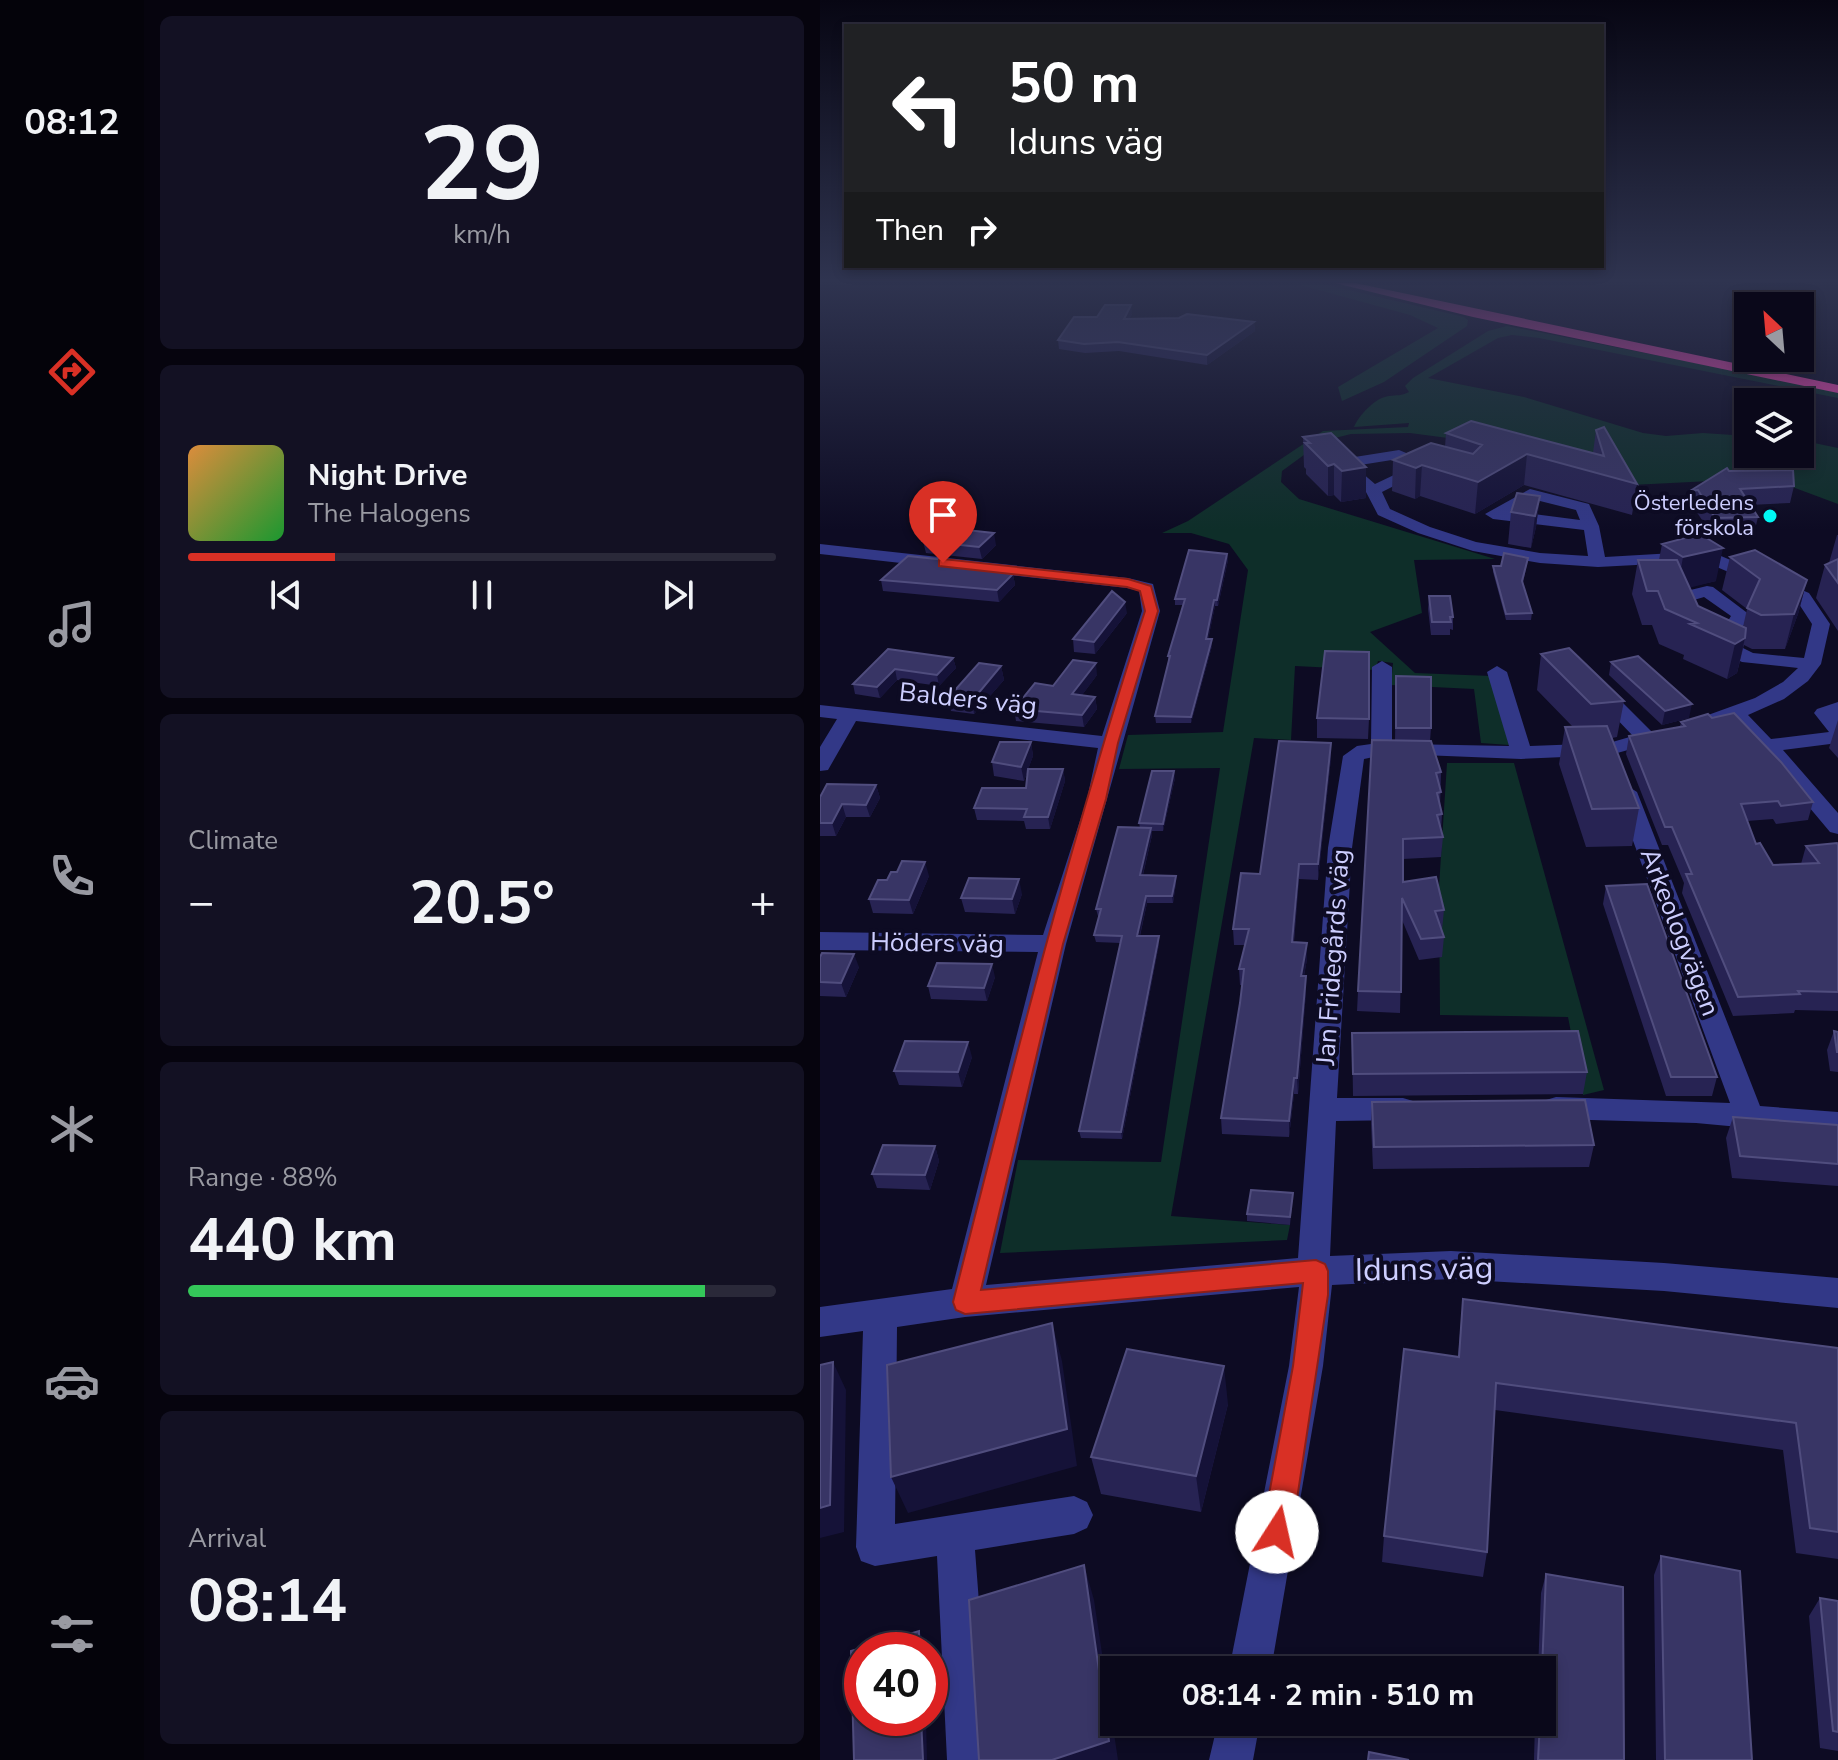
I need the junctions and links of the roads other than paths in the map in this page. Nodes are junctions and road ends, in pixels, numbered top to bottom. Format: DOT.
graph roads {
  1 [pos="1720,365"];
  2 [pos="1770,365"];
  3 [pos="1838,378"];
  4 [pos="1838,389"];
  5 [pos="1373,490"];
  6 [pos="1591,526"];
  7 [pos="820,549"];
  8 [pos="1598,562"];
  9 [pos="1829,624"];
  10 [pos="1723,645"];
  11 [pos="1811,664"];
  12 [pos="1382,667"];
  13 [pos="1497,672"];
  14 [pos="1588,678"];
  15 [pos="1838,708"];
  16 [pos="820,711"];
  17 [pos="850,714"];
  18 [pos="1735,714"];
  19 [pos="1838,729"];
  20 [pos="1838,737"];
  21 [pos="1647,739"];
  22 [pos="1110,743"];
  23 [pos="1767,746"];
  24 [pos="1610,749"];
  25 [pos="1381,750"];
  26 [pos="1521,753"];
  27 [pos="820,765"];
  28 [pos="1838,827"];
  29 [pos="820,941"];
  30 [pos="1053,944"];
  31 [pos="1527,1108"];
  32 [pos="1433,1109"];
  33 [pos="1322,1110"];
  34 [pos="1749,1115"];
  35 [pos="1838,1124"];
  36 [pos="1316,1271"];
  37 [pos="1838,1293"];
  38 [pos="965,1302"];
  39 [pos="880,1312"];
  40 [pos="820,1322"];
  41 [pos="1074,1515"];
  42 [pos="955,1534"];
  43 [pos="1253,1656"];
  44 [pos="1236,1736"];
  45 [pos="969,1760"];
  46 [pos="1231,1760"];
  1 -- 4 [label="highway"];
  2 -- 3 [label="highway"];
  5 -- 5 [label="street"];
  5 -- 8 [label="street"];
  6 -- 6 [label="street"];
  6 -- 8 [label="street"];
  7 -- 22 [label="street"];
  8 -- 9 [label="street"];
  9 -- 11 [label="street"];
  10 -- 11 [label="street"];
  11 -- 18 [label="street"];
  12 -- 25 [label="street"];
  13 -- 26 [label="street"];
  14 -- 21 [label="street"];
  15 -- 19 [label="street"];
  16 -- 17 [label="street, Balders väg"];
  17 -- 22 [label="street, Balders väg"];
  17 -- 27 [label="street"];
  18 -- 21 [label="street"];
  18 -- 23 [label="street"];
  20 -- 23 [label="street"];
  21 -- 24 [label="street"];
  22 -- 30 [label="street"];
  23 -- 28 [label="street"];
  24 -- 26 [label="street"];
  24 -- 34 [label="street, Arkeologvägen"];
  25 -- 26 [label="street"];
  25 -- 33 [label="street, Jan Fridegårds väg"];
  29 -- 30 [label="street, Höders väg"];
  30 -- 38 [label="street"];
  31 -- 34 [label="street"];
  32 -- 33 [label="street"];
  33 -- 36 [label="street, Jan Fridegårds väg"];
  34 -- 35 [label="street"];
  36 -- 37 [label="street, Iduns väg"];
  36 -- 38 [label="street, Iduns väg"];
  36 -- 43 [label="street, Jan Fridegårds väg"];
  38 -- 39 [label="street, Iduns väg"];
  39 -- 40 [label="street, Iduns väg"];
  39 -- 42 [label="street"];
  41 -- 42 [label="street"];
  42 -- 45 [label="street"];
  44 -- 46 [label="street"];
}
